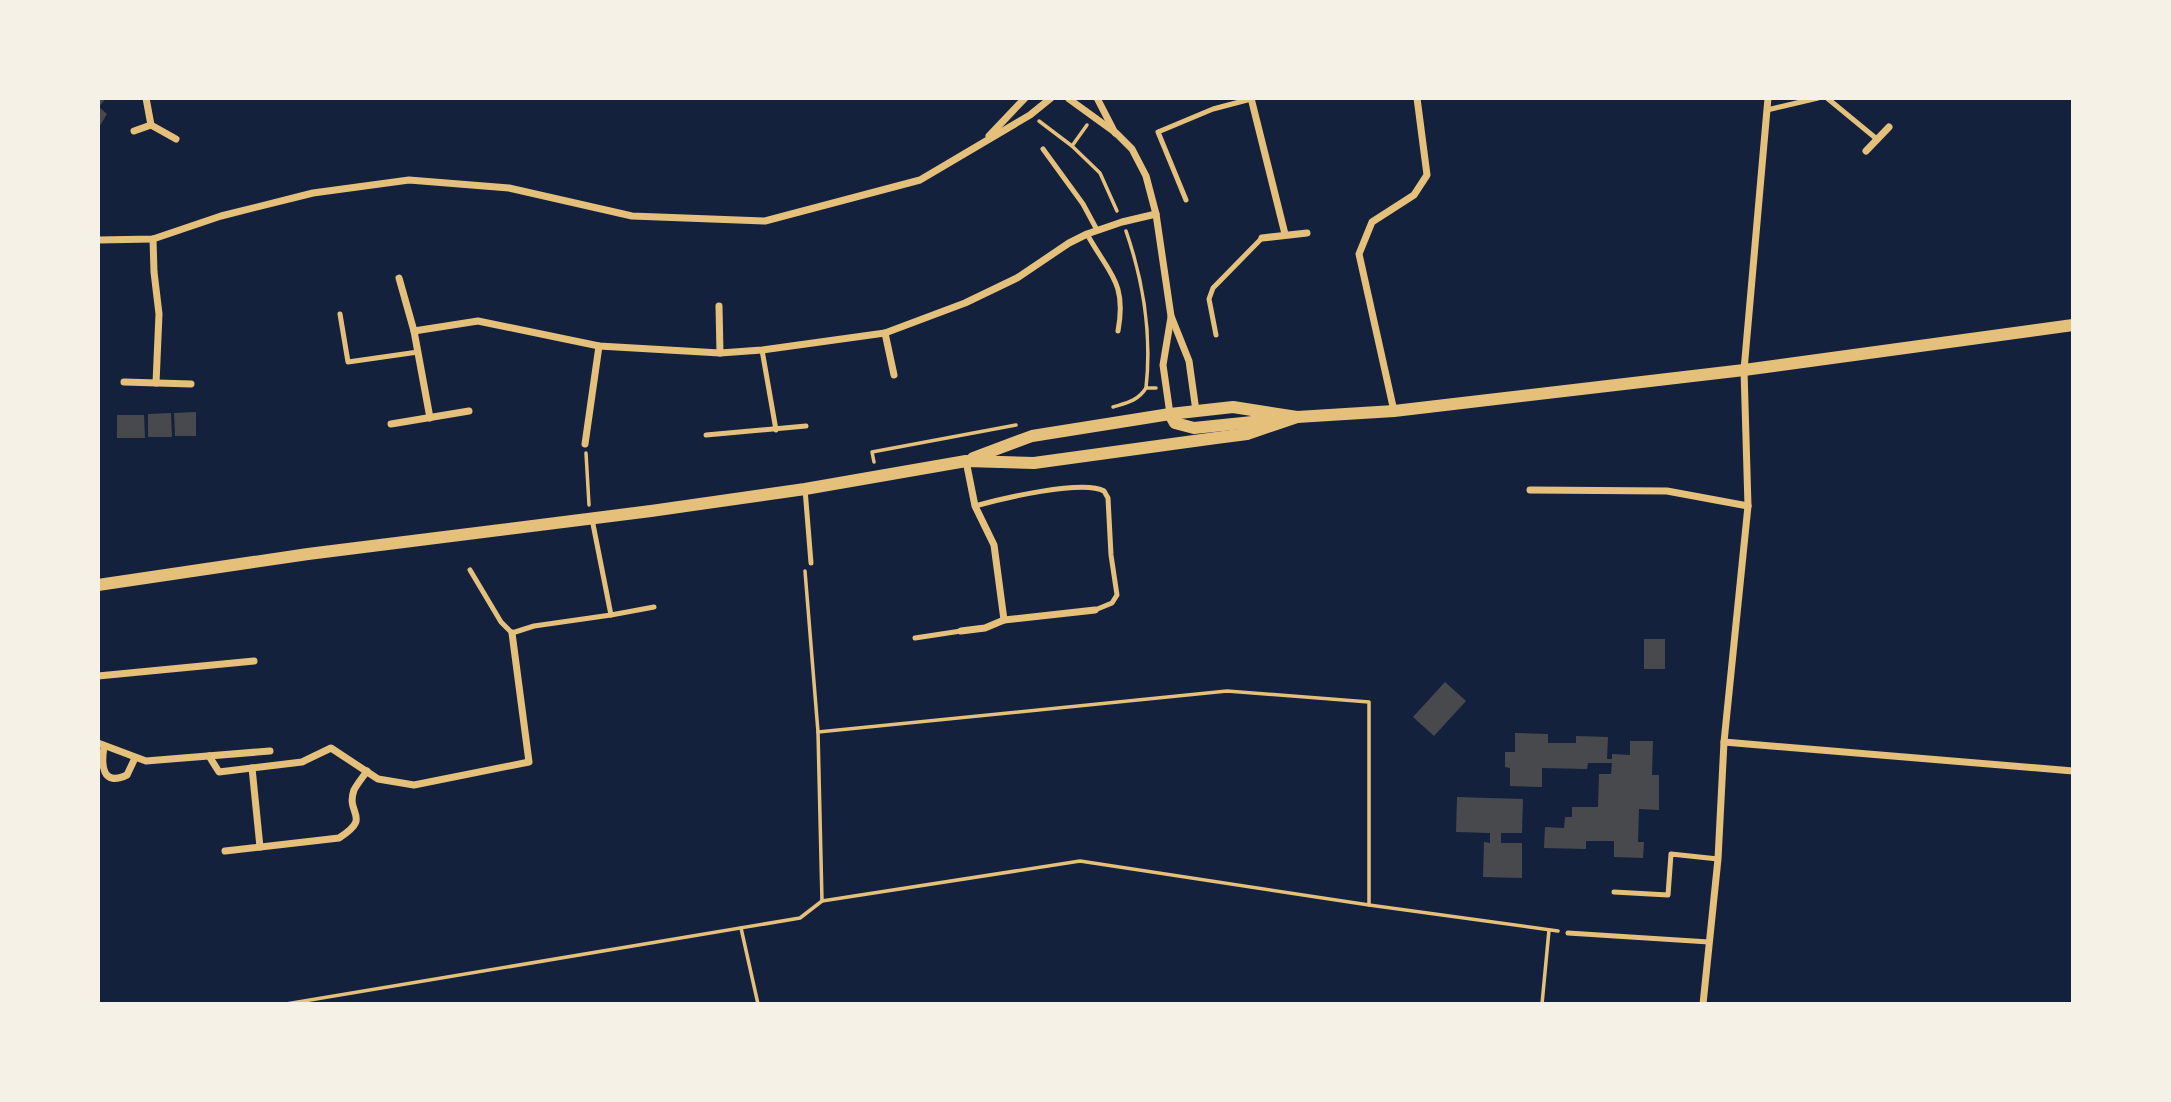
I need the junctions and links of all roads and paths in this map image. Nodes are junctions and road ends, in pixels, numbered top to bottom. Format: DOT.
graph roads {
  1 [pos="146,98"];
  2 [pos="1025,98"];
  3 [pos="1051,98"];
  4 [pos="1058,98"];
  5 [pos="1071,98"];
  6 [pos="1097,98"];
  7 [pos="1251,98"];
  8 [pos="1417,98"];
  9 [pos="1768,98"];
  10 [pos="1818,98"];
  11 [pos="1827,98"];
  12 [pos="1767,110"];
  13 [pos="1030,115"];
  14 [pos="151,125"];
  15 [pos="1889,127"];
  16 [pos="134,131"];
  17 [pos="1116,133"];
  18 [pos="176,139"];
  19 [pos="1878,140"];
  20 [pos="984,142"];
  21 [pos="1043,149"];
  22 [pos="1866,151"];
  23 [pos="1186,200"];
  24 [pos="1156,215"];
  25 [pos="1122,222"];
  26 [pos="1097,230"];
  27 [pos="1307,233"];
  28 [pos="1087,234"];
  29 [pos="1285,234"];
  30 [pos="1262,238"];
  31 [pos="153,239"];
  32 [pos="98,240"];
  33 [pos="399,278"];
  34 [pos="719,306"];
  35 [pos="340,314"];
  36 [pos="1171,316"];
  37 [pos="2073,325"];
  38 [pos="414,331"];
  39 [pos="1118,331"];
  40 [pos="885,333"];
  41 [pos="1216,335"];
  42 [pos="599,346"];
  43 [pos="762,350"];
  44 [pos="418,352"];
  45 [pos="720,354"];
  46 [pos="1744,370"];
  47 [pos="894,374"];
  48 [pos="124,382"];
  49 [pos="156,383"];
  50 [pos="191,384"];
  51 [pos="1146,388"];
  52 [pos="1165,388"];
  53 [pos="1110,408"];
  54 [pos="469,411"];
  55 [pos="1196,411"];
  56 [pos="1394,411"];
  57 [pos="1170,414"];
  58 [pos="1297,417"];
  59 [pos="430,418"];
  60 [pos="391,424"];
  61 [pos="1017,425"];
  62 [pos="806,426"];
  63 [pos="1194,428"];
  64 [pos="776,430"];
  65 [pos="706,435"];
  66 [pos="1185,443"];
  67 [pos="585,444"];
  68 [pos="966,461"];
  69 [pos="876,476"];
  70 [pos="804,489"];
  71 [pos="1530,490"];
  72 [pos="975,506"];
  73 [pos="1748,506"];
  74 [pos="592,519"];
  75 [pos="808,563"];
  76 [pos="470,570"];
  77 [pos="98,585"];
  78 [pos="654,607"];
  79 [pos="1095,610"];
  80 [pos="611,615"];
  81 [pos="1003,620"];
  82 [pos="961,631"];
  83 [pos="512,633"];
  84 [pos="915,638"];
  85 [pos="254,661"];
  86 [pos="98,676"];
  87 [pos="818,732"];
  88 [pos="1724,742"];
  89 [pos="101,745"];
  90 [pos="270,751"];
  91 [pos="209,756"];
  92 [pos="135,758"];
  93 [pos="252,768"];
  94 [pos="367,771"];
  95 [pos="2073,771"];
  96 [pos="260,847"];
  97 [pos="225,851"];
  98 [pos="1718,859"];
  99 [pos="1614,892"];
  100 [pos="822,901"];
  101 [pos="1369,905"];
  102 [pos="741,928"];
  103 [pos="1549,930"];
  104 [pos="1568,933"];
  105 [pos="1710,942"];
  106 [pos="286,1004"];
  107 [pos="758,1004"];
  108 [pos="1542,1004"];
  109 [pos="1703,1004"];
  1 -- 14 [label="street"];
  2 -- 20 [label="street"];
  3 -- 13 [label="street"];
  4 -- 5 [label="street"];
  5 -- 17 [label="street"];
  6 -- 17 [label="street"];
  7 -- 23 [label="lane"];
  7 -- 29 [label="street"];
  8 -- 56 [label="street"];
  9 -- 12 [label="street"];
  10 -- 12 [label="lane"];
  11 -- 19 [label="lane"];
  12 -- 46 [label="street"];
  13 -- 20 [label="street"];
  13 -- 25 [label="path"];
  14 -- 16 [label="street"];
  14 -- 18 [label="street"];
  15 -- 19 [label="street"];
  17 -- 24 [label="street"];
  19 -- 22 [label="street"];
  20 -- 31 [label="street"];
  21 -- 26 [label="lane"];
  24 -- 25 [label="street"];
  24 -- 36 [label="street"];
  25 -- 26 [label="street"];
  25 -- 51 [label="path"];
  26 -- 28 [label="street"];
  27 -- 29 [label="street"];
  28 -- 39 [label="lane"];
  28 -- 40 [label="street"];
  29 -- 30 [label="street"];
  30 -- 41 [label="lane"];
  31 -- 32 [label="street"];
  31 -- 49 [label="street"];
  33 -- 38 [label="street"];
  34 -- 45 [label="street"];
  35 -- 44 [label="lane"];
  36 -- 52 [label="street"];
  36 -- 55 [label="street"];
  37 -- 46 [label="street"];
  38 -- 42 [label="street"];
  38 -- 44 [label="street"];
  40 -- 43 [label="street"];
  40 -- 47 [label="street"];
  42 -- 45 [label="street"];
  42 -- 67 [label="street"];
  43 -- 45 [label="street"];
  43 -- 64 [label="lane"];
  44 -- 59 [label="street"];
  46 -- 56 [label="street"];
  46 -- 73 [label="street"];
  48 -- 49 [label="street"];
  49 -- 50 [label="street"];
  51 -- 52 [label="path"];
  51 -- 53 [label="path"];
  52 -- 57 [label="street"];
  54 -- 59 [label="street"];
  55 -- 57 [label="street"];
  55 -- 58 [label="street"];
  55 -- 63 [label="street"];
  56 -- 58 [label="street"];
  57 -- 63 [label="street"];
  57 -- 68 [label="street"];
  58 -- 63 [label="street"];
  58 -- 66 [label="street"];
  59 -- 60 [label="street"];
  61 -- 69 [label="path"];
  62 -- 64 [label="lane"];
  63 -- 66 [label="street"];
  64 -- 65 [label="lane"];
  66 -- 68 [label="street"];
  67 -- 74 [label="path"];
  68 -- 69 [label="street"];
  68 -- 72 [label="street"];
  69 -- 70 [label="street"];
  70 -- 74 [label="street"];
  70 -- 75 [label="lane"];
  71 -- 73 [label="street"];
  72 -- 79 [label="lane"];
  72 -- 81 [label="street"];
  73 -- 88 [label="street"];
  74 -- 77 [label="street"];
  74 -- 80 [label="lane"];
  75 -- 87 [label="path"];
  76 -- 83 [label="lane"];
  78 -- 80 [label="lane"];
  79 -- 81 [label="street"];
  80 -- 83 [label="lane"];
  81 -- 82 [label="street"];
  82 -- 84 [label="lane"];
  83 -- 94 [label="street"];
  85 -- 86 [label="street"];
  87 -- 100 [label="path"];
  87 -- 101 [label="path"];
  88 -- 95 [label="street"];
  88 -- 98 [label="street"];
  89 -- 92 [label="street"];
  89 -- 92 [label="street"];
  90 -- 91 [label="street"];
  91 -- 92 [label="street"];
  91 -- 93 [label="street"];
  93 -- 94 [label="street"];
  93 -- 96 [label="street"];
  94 -- 96 [label="street"];
  96 -- 97 [label="street"];
  98 -- 99 [label="lane"];
  98 -- 105 [label="street"];
  100 -- 101 [label="path"];
  100 -- 102 [label="path"];
  101 -- 103 [label="path"];
  102 -- 106 [label="path"];
  102 -- 107 [label="path"];
  103 -- 104 [label="path"];
  103 -- 108 [label="path"];
  104 -- 105 [label="lane"];
  105 -- 109 [label="street"];
}
